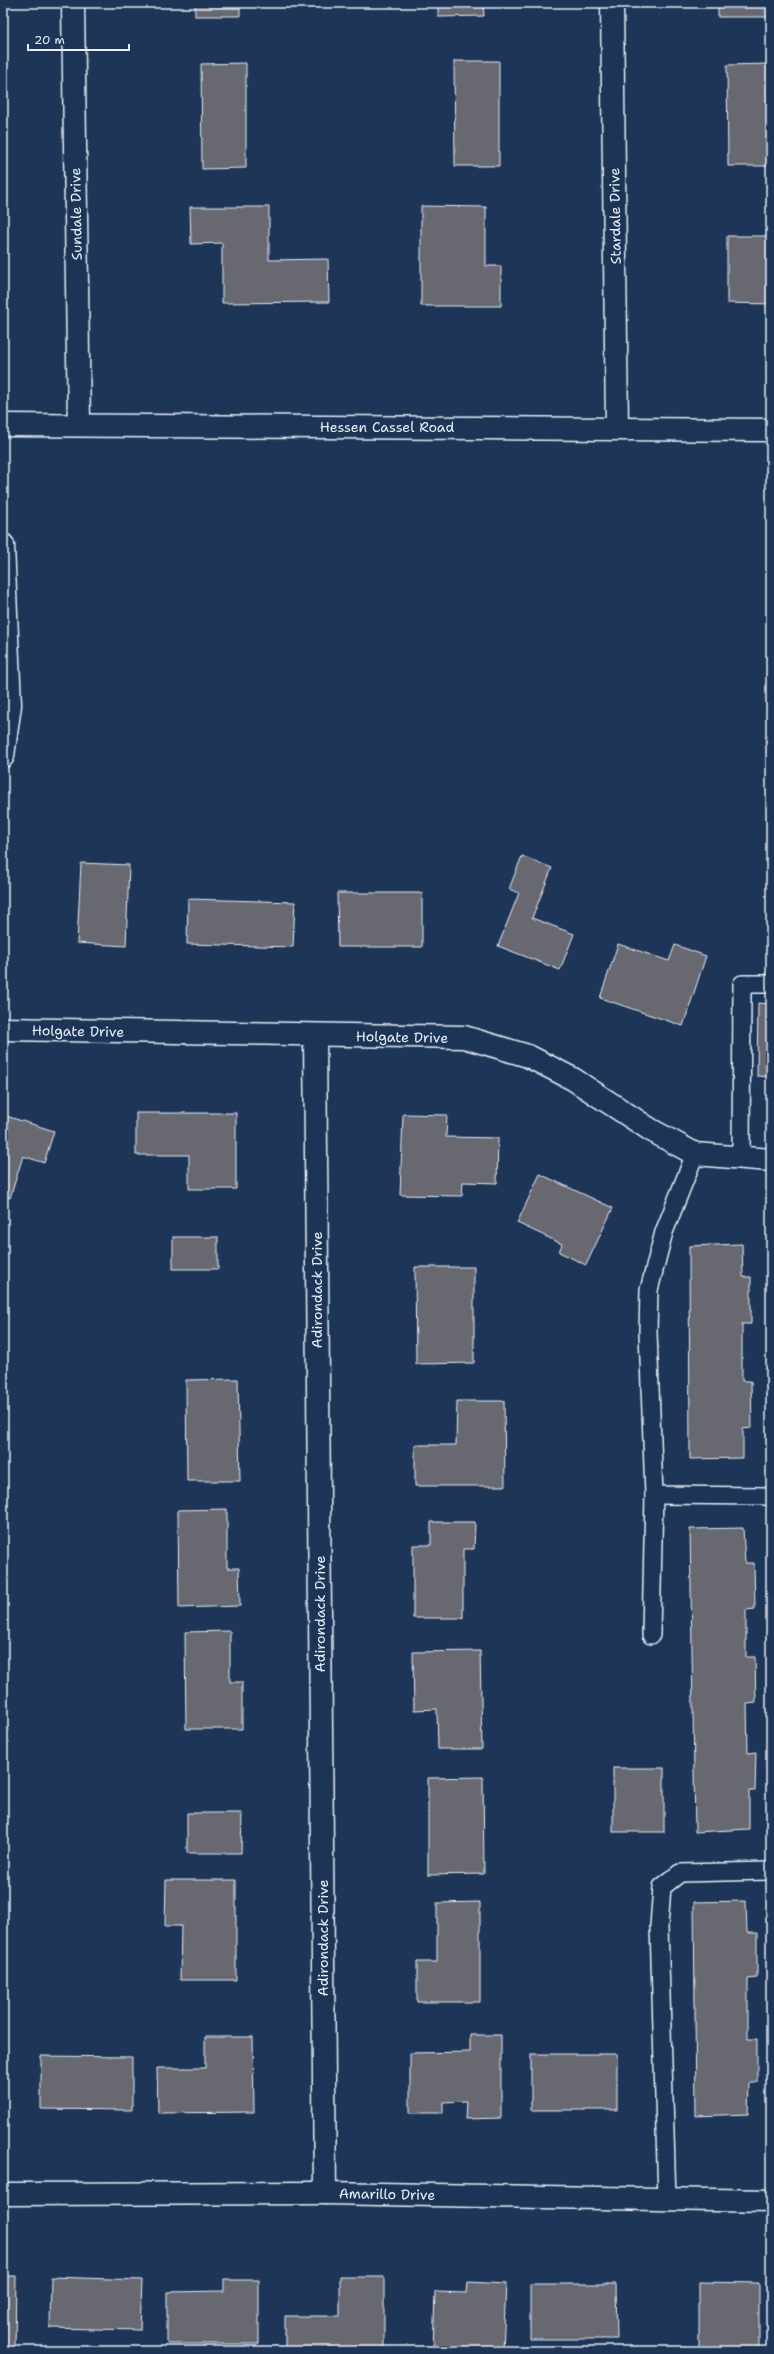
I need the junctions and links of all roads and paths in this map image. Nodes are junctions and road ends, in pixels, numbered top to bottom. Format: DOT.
graph roads {
  1 [pos="73,3"];
  2 [pos="612,3"];
  3 [pos="3,425"];
  4 [pos="79,425"];
  5 [pos="617,428"];
  6 [pos="771,430"];
  7 [pos="3,545"];
  8 [pos="3,756"];
  9 [pos="771,984"];
  10 [pos="3,1029"];
  11 [pos="315,1036"];
  12 [pos="695,1154"];
  13 [pos="741,1158"];
  14 [pos="771,1160"];
  15 [pos="654,1495"];
  16 [pos="771,1496"];
  17 [pos="651,1635"];
  18 [pos="771,1870"];
  19 [pos="325,2193"];
  20 [pos="3,2194"];
  21 [pos="667,2200"];
  22 [pos="771,2202"];
  1 -- 4 [label="street, Sundale Drive"];
  2 -- 5 [label="street, Stardale Drive"];
  3 -- 4 [label="street, Hessen Cassel Road"];
  4 -- 5 [label="street, Hessen Cassel Road"];
  5 -- 6 [label="street, Hessen Cassel Road"];
  7 -- 8 [label="street"];
  9 -- 13 [label="lane"];
  10 -- 11 [label="street, Holgate Drive"];
  11 -- 12 [label="street, Holgate Drive"];
  11 -- 19 [label="street, Adirondack Drive"];
  12 -- 13 [label="street, Holgate Drive"];
  12 -- 15 [label="lane"];
  13 -- 14 [label="street, Holgate Drive"];
  15 -- 16 [label="lane"];
  15 -- 17 [label="lane"];
  18 -- 21 [label="lane"];
  19 -- 20 [label="street, Amarillo Drive"];
  19 -- 21 [label="street, Amarillo Drive"];
  21 -- 22 [label="street, Amarillo Drive"];
}
